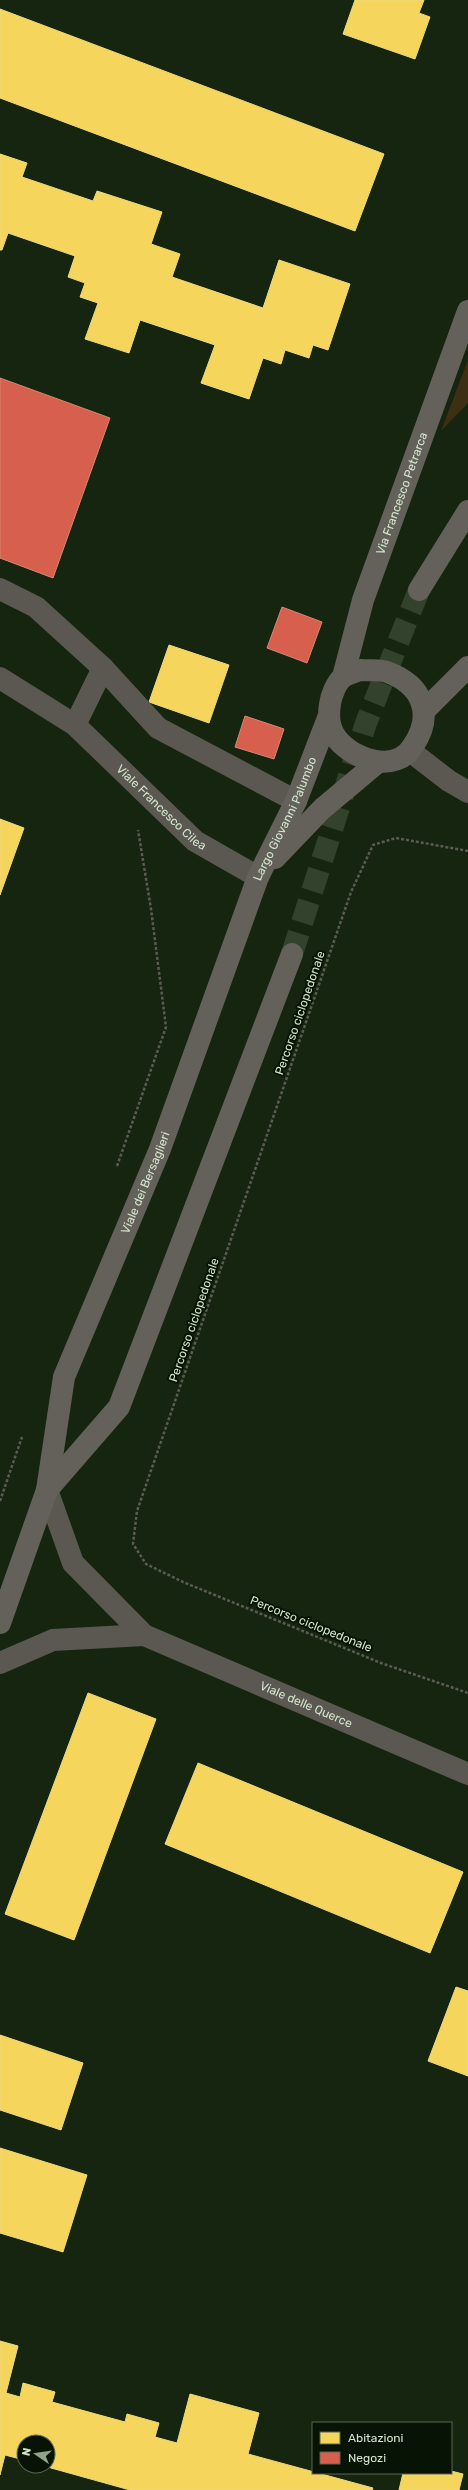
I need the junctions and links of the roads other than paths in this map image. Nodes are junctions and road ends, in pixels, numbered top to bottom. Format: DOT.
graph roads {
  1 [pos="468,311"];
  2 [pos="468,511"];
  3 [pos="0,589"];
  4 [pos="419,590"];
  5 [pos="468,667"];
  6 [pos="103,668"];
  7 [pos="343,677"];
  8 [pos="0,678"];
  9 [pos="425,710"];
  10 [pos="328,718"];
  11 [pos="75,725"];
  12 [pos="410,752"];
  13 [pos="378,762"];
  14 [pos="468,792"];
  15 [pos="296,801"];
  16 [pos="258,877"];
  17 [pos="292,954"];
  18 [pos="47,1490"];
  19 [pos="0,1622"];
  20 [pos="144,1635"];
  21 [pos="0,1663"];
  22 [pos="468,1774"];
  1 -- 7 [label="main road, Via Francesco Petrarca"];
  2 -- 4 [label="main road"];
  3 -- 6 [label="street"];
  5 -- 9 [label="main road"];
  6 -- 11 [label="street"];
  6 -- 15 [label="street"];
  7 -- 9 [label="main road"];
  7 -- 10 [label="main road, Largo Giovanni Palumbo"];
  8 -- 11 [label="street, Viale Francesco Cilea"];
  9 -- 12 [label="main road"];
  10 -- 13 [label="main road, Largo Giovanni Palumbo"];
  10 -- 15 [label="main road, Largo Giovanni Palumbo"];
  11 -- 16 [label="street, Viale Francesco Cilea"];
  12 -- 13 [label="main road, Largo Giovanni Palumbo"];
  12 -- 14 [label="street"];
  13 -- 16 [label="main road, Largo Giovanni Palumbo"];
  15 -- 16 [label="main road, Largo Giovanni Palumbo"];
  16 -- 18 [label="main road, Viale dei Bersaglieri"];
  17 -- 18 [label="main road, Viale dei Bersaglieri"];
  18 -- 19 [label="main road, Viale dei Bersaglieri"];
  18 -- 20 [label="street, Viale delle Querce"];
  20 -- 21 [label="street, Viale delle Querce"];
  20 -- 22 [label="street, Viale delle Querce"];
}
